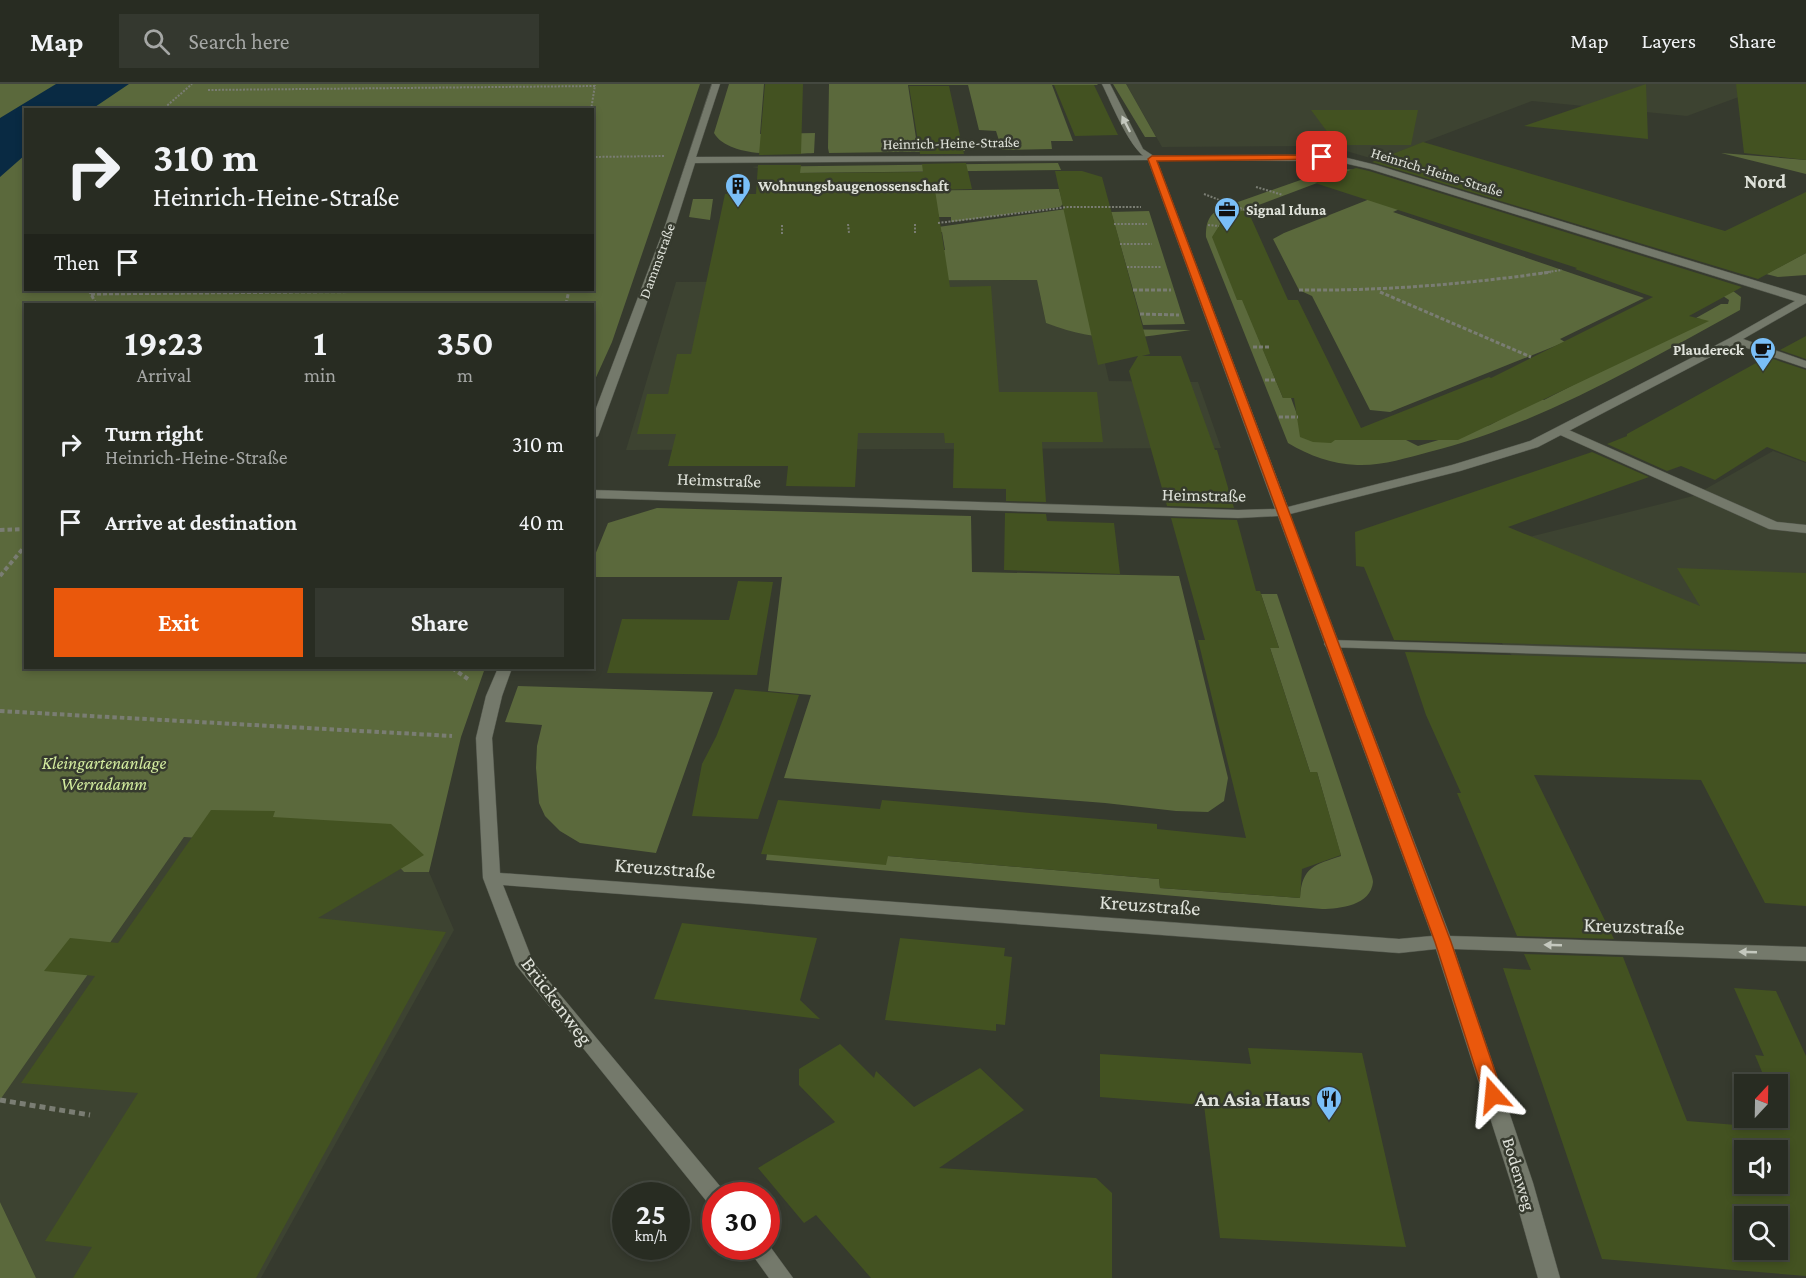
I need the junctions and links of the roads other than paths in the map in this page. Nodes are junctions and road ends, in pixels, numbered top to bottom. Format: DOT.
graph roads {
  1 [pos="716,84"];
  2 [pos="1106,84"];
  3 [pos="691,158"];
  4 [pos="1152,159"];
  5 [pos="1804,299"];
  6 [pos="1734,340"];
  7 [pos="1806,365"];
  8 [pos="594,431"];
  9 [pos="1562,431"];
  10 [pos="594,495"];
  11 [pos="1284,512"];
  12 [pos="1806,529"];
  13 [pos="1331,644"];
  14 [pos="1806,658"];
  15 [pos="505,669"];
  16 [pos="492,878"];
  17 [pos="1443,942"];
  18 [pos="1806,954"];
  19 [pos="704,1182"];
  20 [pos="768,1260"];
  21 [pos="783,1278"];
  22 [pos="1549,1278"];
  1 -- 3 [label="street, Dammstraße"];
  4 -- 2 [label="street, Bodenweg, one-way"];
  3 -- 4 [label="street, Heinrich-Heine-Straße"];
  3 -- 8 [label="street, Dammstraße"];
  4 -- 5 [label="street, Heinrich-Heine-Straße"];
  4 -- 11 [label="street, Bodenweg"];
  5 -- 6 [label="street, Heimstraße"];
  6 -- 7 [label="street"];
  6 -- 9 [label="street, Heimstraße"];
  9 -- 11 [label="street, Heimstraße"];
  9 -- 12 [label="street"];
  10 -- 11 [label="street, Heimstraße"];
  11 -- 13 [label="street, Bodenweg"];
  13 -- 14 [label="street"];
  13 -- 17 [label="street, Bodenweg"];
  15 -- 16 [label="street, Brückenweg"];
  16 -- 17 [label="street, Kreuzstraße"];
  16 -- 19 [label="street, Brückenweg"];
  18 -- 17 [label="street, Kreuzstraße, one-way"];
  17 -- 22 [label="street, Bodenweg"];
  20 -- 21 [label="street"];
}
